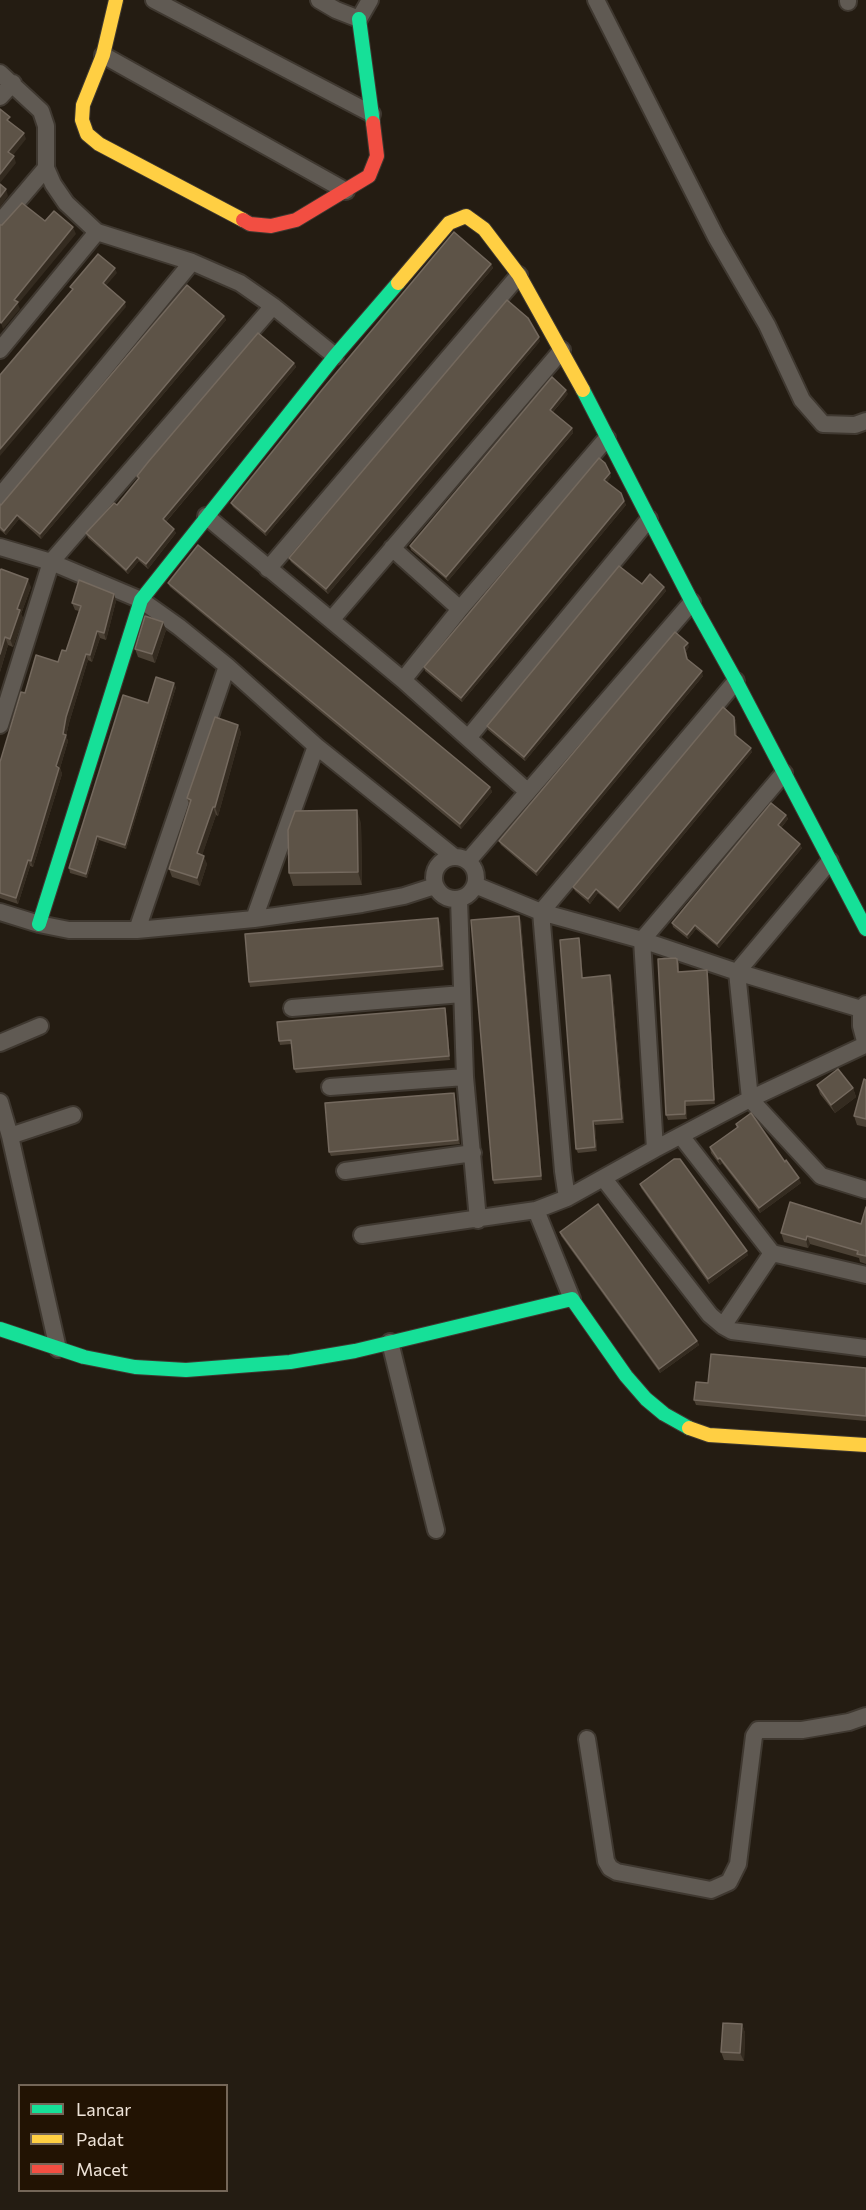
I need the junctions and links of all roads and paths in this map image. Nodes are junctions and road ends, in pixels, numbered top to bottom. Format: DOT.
graph roads {
  1 [pos="116,0"];
  2 [pos="154,0"];
  3 [pos="319,0"];
  4 [pos="369,0"];
  5 [pos="596,0"];
  6 [pos="359,19"];
  7 [pos="103,55"];
  8 [pos="6,78"];
  9 [pos="0,97"];
  10 [pos="372,114"];
  11 [pos="46,168"];
  12 [pos="346,191"];
  13 [pos="0,222"];
  14 [pos="97,232"];
  15 [pos="192,262"];
  16 [pos="519,275"];
  17 [pos="273,306"];
  18 [pos="0,350"];
  19 [pos="562,350"];
  20 [pos="335,356"];
  21 [pos="866,421"];
  22 [pos="607,438"];
  23 [pos="0,496"];
  24 [pos="206,516"];
  25 [pos="649,519"];
  26 [pos="0,547"];
  27 [pos="392,548"];
  28 [pos="51,562"];
  29 [pos="268,569"];
  30 [pos="141,600"];
  31 [pos="692,602"];
  32 [pos="460,609"];
  33 [pos="332,620"];
  34 [pos="226,666"];
  35 [pos="403,680"];
  36 [pos="736,681"];
  37 [pos="0,725"];
  38 [pos="468,738"];
  39 [pos="316,746"];
  40 [pos="784,773"];
  41 [pos="527,791"];
  42 [pos="461,859"];
  43 [pos="830,861"];
  44 [pos="475,885"];
  45 [pos="435,886"];
  46 [pos="459,899"];
  47 [pos="0,912"];
  48 [pos="541,912"];
  49 [pos="254,918"];
  50 [pos="39,924"];
  51 [pos="866,929"];
  52 [pos="137,930"];
  53 [pos="642,940"];
  54 [pos="737,972"];
  55 [pos="462,994"];
  56 [pos="863,1006"];
  57 [pos="292,1008"];
  58 [pos="40,1026"];
  59 [pos="0,1043"];
  60 [pos="866,1045"];
  61 [pos="465,1077"];
  62 [pos="330,1087"];
  63 [pos="750,1099"];
  64 [pos="0,1102"];
  65 [pos="73,1115"];
  66 [pos="10,1136"];
  67 [pos="681,1136"];
  68 [pos="655,1149"];
  69 [pos="473,1153"];
  70 [pos="345,1171"];
  71 [pos="604,1179"];
  72 [pos="866,1190"];
  73 [pos="567,1198"];
  74 [pos="536,1210"];
  75 [pos="478,1220"];
  76 [pos="362,1235"];
  77 [pos="772,1253"];
  78 [pos="866,1275"];
  79 [pos="572,1299"];
  80 [pos="723,1326"];
  81 [pos="0,1329"];
  82 [pos="390,1342"];
  83 [pos="866,1348"];
  84 [pos="58,1349"];
  85 [pos="866,1445"];
  86 [pos="436,1530"];
  87 [pos="866,1716"];
  88 [pos="587,1739"];
  1 -- 7 [label="street"];
  2 -- 10 [label="street"];
  3 -- 6 [label="street"];
  4 -- 6 [label="street"];
  5 -- 21 [label="street"];
  6 -- 10 [label="street"];
  7 -- 12 [label="street"];
  7 -- 12 [label="street"];
  8 -- 9 [label="street"];
  8 -- 11 [label="street"];
  10 -- 12 [label="street"];
  11 -- 13 [label="street"];
  11 -- 14 [label="street"];
  14 -- 15 [label="street"];
  14 -- 18 [label="street"];
  15 -- 17 [label="street"];
  15 -- 23 [label="street"];
  16 -- 19 [label="street"];
  16 -- 20 [label="street"];
  16 -- 29 [label="street"];
  17 -- 20 [label="street"];
  17 -- 28 [label="street"];
  19 -- 22 [label="street"];
  19 -- 27 [label="street"];
  20 -- 24 [label="street"];
  22 -- 25 [label="street"];
  22 -- 32 [label="street"];
  24 -- 29 [label="street"];
  24 -- 30 [label="street"];
  25 -- 31 [label="street"];
  25 -- 38 [label="street"];
  26 -- 28 [label="street"];
  27 -- 32 [label="street"];
  27 -- 33 [label="street"];
  28 -- 30 [label="street"];
  28 -- 37 [label="street"];
  29 -- 33 [label="street"];
  30 -- 34 [label="street"];
  30 -- 50 [label="street"];
  31 -- 36 [label="street"];
  31 -- 41 [label="street"];
  32 -- 35 [label="street"];
  33 -- 35 [label="street"];
  34 -- 39 [label="street"];
  34 -- 52 [label="street"];
  35 -- 38 [label="street"];
  36 -- 40 [label="street"];
  36 -- 48 [label="street"];
  38 -- 41 [label="street"];
  39 -- 42 [label="street"];
  39 -- 49 [label="street"];
  40 -- 43 [label="street"];
  40 -- 53 [label="street"];
  41 -- 42 [label="street"];
  42 -- 44 [label="street"];
  42 -- 45 [label="street"];
  43 -- 51 [label="street"];
  43 -- 54 [label="street"];
  44 -- 46 [label="street"];
  44 -- 48 [label="street"];
  45 -- 46 [label="street"];
  45 -- 49 [label="street"];
  46 -- 55 [label="street"];
  47 -- 50 [label="street"];
  48 -- 53 [label="street"];
  48 -- 73 [label="street"];
  49 -- 52 [label="street"];
  50 -- 52 [label="street"];
  53 -- 54 [label="street"];
  53 -- 68 [label="street"];
  54 -- 56 [label="street"];
  54 -- 63 [label="street"];
  55 -- 57 [label="street"];
  55 -- 61 [label="street"];
  56 -- 60 [label="street"];
  58 -- 59 [label="street"];
  60 -- 63 [label="street"];
  61 -- 62 [label="street"];
  61 -- 69 [label="street"];
  63 -- 67 [label="street"];
  63 -- 72 [label="street"];
  64 -- 66 [label="street"];
  65 -- 66 [label="street"];
  66 -- 84 [label="street"];
  67 -- 68 [label="street"];
  67 -- 77 [label="street"];
  68 -- 71 [label="street"];
  69 -- 70 [label="street"];
  69 -- 75 [label="street"];
  71 -- 73 [label="street"];
  71 -- 80 [label="street"];
  73 -- 74 [label="street"];
  74 -- 75 [label="street"];
  74 -- 79 [label="street"];
  75 -- 76 [label="street"];
  77 -- 78 [label="street"];
  77 -- 80 [label="street"];
  79 -- 82 [label="street"];
  79 -- 85 [label="street"];
  80 -- 83 [label="street"];
  81 -- 84 [label="street"];
  82 -- 84 [label="street"];
  82 -- 86 [label="street"];
  87 -- 88 [label="street"];
}
